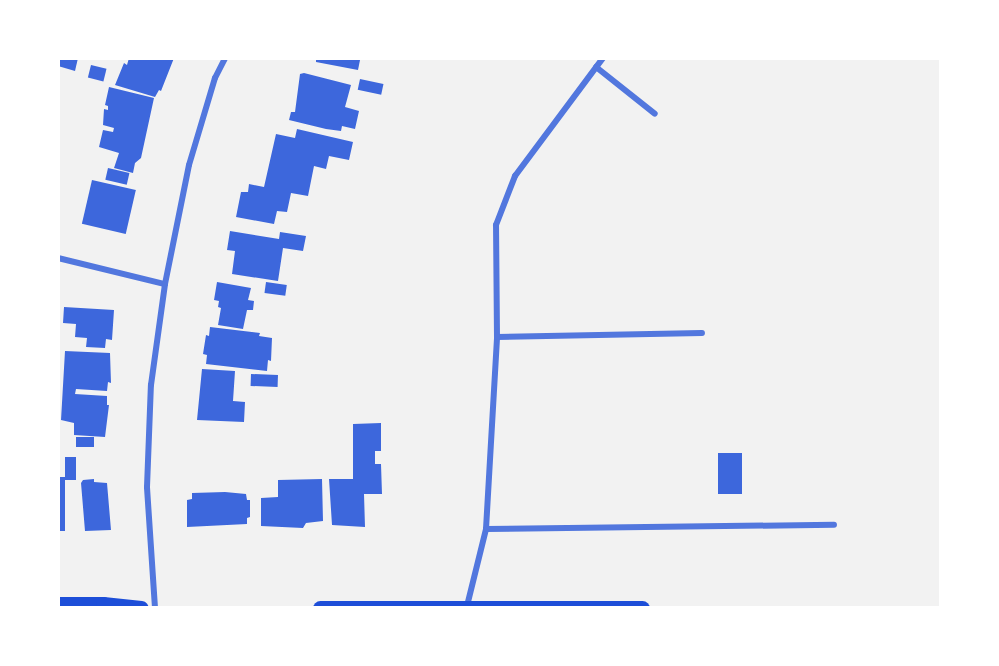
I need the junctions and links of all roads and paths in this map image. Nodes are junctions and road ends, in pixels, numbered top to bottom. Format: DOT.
graph roads {
  1 [pos="225,58"];
  2 [pos="603,58"];
  3 [pos="596,67"];
  4 [pos="655,114"];
  5 [pos="58,258"];
  6 [pos="165,284"];
  7 [pos="702,333"];
  8 [pos="496,337"];
  9 [pos="834,525"];
  10 [pos="486,529"];
  11 [pos="58,604"];
  12 [pos="467,607"];
  13 [pos="141,608"];
  14 [pos="155,608"];
  15 [pos="320,608"];
  16 [pos="642,608"];
  1 -- 6 [label="street"];
  2 -- 3 [label="street"];
  3 -- 4 [label="street"];
  3 -- 8 [label="street"];
  5 -- 6 [label="street"];
  6 -- 14 [label="street"];
  7 -- 8 [label="street"];
  8 -- 10 [label="street"];
  9 -- 10 [label="street"];
  10 -- 12 [label="street"];
  11 -- 13 [label="main road"];
  12 -- 15 [label="main road"];
  12 -- 16 [label="main road"];
}
